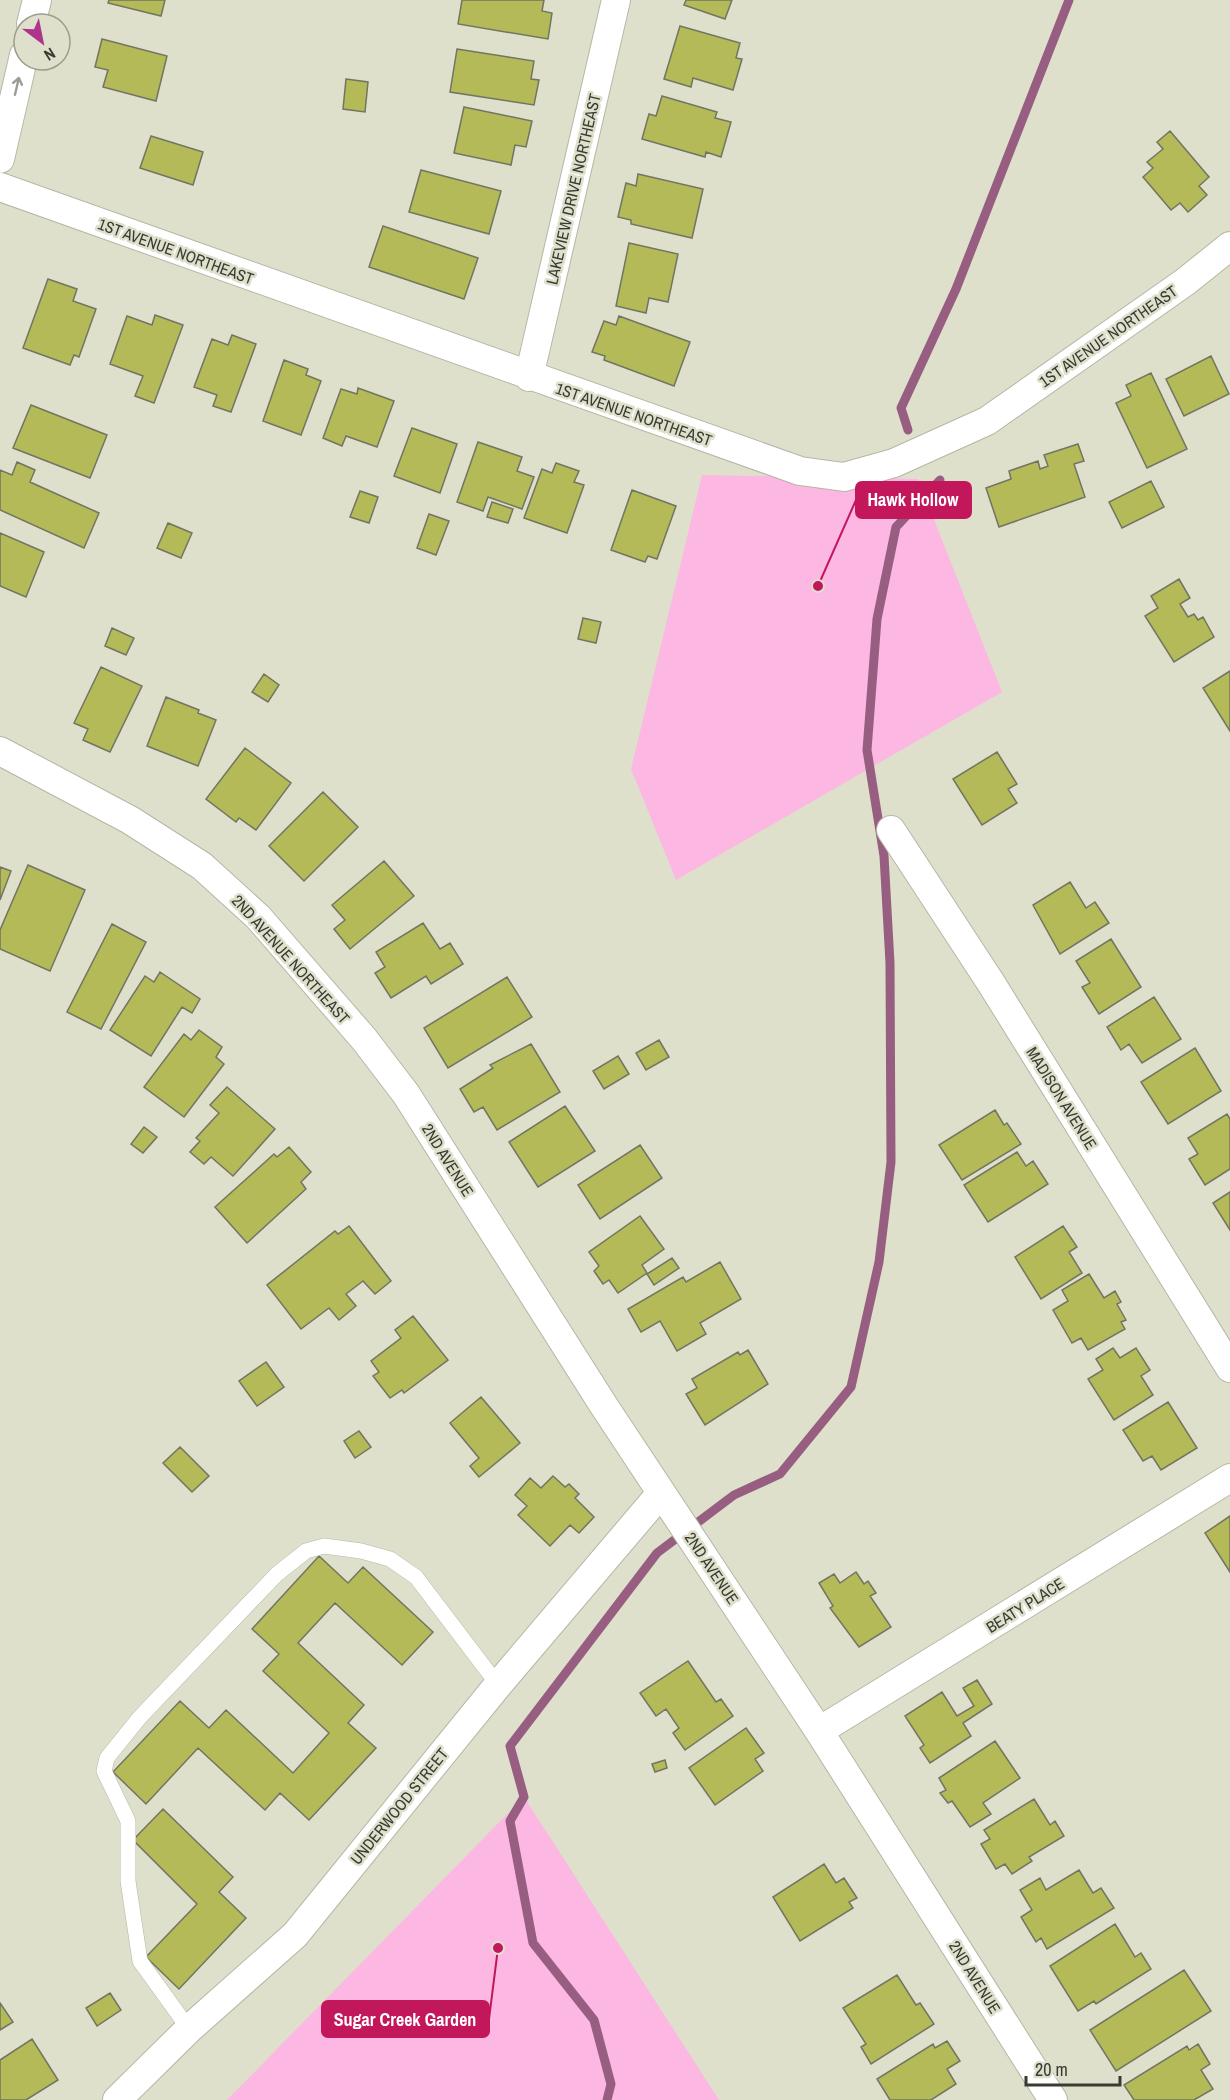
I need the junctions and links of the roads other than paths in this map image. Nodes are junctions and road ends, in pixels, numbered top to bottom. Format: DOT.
graph roads {
  1 [pos="616,0"];
  2 [pos="20,72"];
  3 [pos="0,159"];
  4 [pos="0,187"];
  5 [pos="1230,246"];
  6 [pos="530,377"];
  7 [pos="0,752"];
  8 [pos="891,830"];
  9 [pos="365,1040"];
  10 [pos="1230,1368"];
  11 [pos="1230,1478"];
  12 [pos="668,1504"];
  13 [pos="498,1685"];
  14 [pos="819,1731"];
  15 [pos="189,2029"];
  16 [pos="117,2100"];
  17 [pos="1053,2100"];
  1 -- 6 [label="street, LAKEVIEW DRIVE NORTHEAST"];
  3 -- 2 [label="street, one-way"];
  4 -- 6 [label="street, 1ST AVENUE NORTHEAST"];
  5 -- 6 [label="street, 1ST AVENUE NORTHEAST"];
  7 -- 9 [label="street, 2ND AVENUE NORTHEAST"];
  8 -- 10 [label="street, MADISON AVENUE"];
  9 -- 12 [label="street, 2ND AVENUE"];
  11 -- 14 [label="street, BEATY PLACE"];
  12 -- 13 [label="street, UNDERWOOD STREET"];
  12 -- 14 [label="street, 2ND AVENUE"];
  13 -- 15 [label="street, UNDERWOOD STREET"];
  13 -- 15 [label="lane"];
  14 -- 17 [label="street, 2ND AVENUE"];
  15 -- 16 [label="street, UNDERWOOD STREET"];
}
